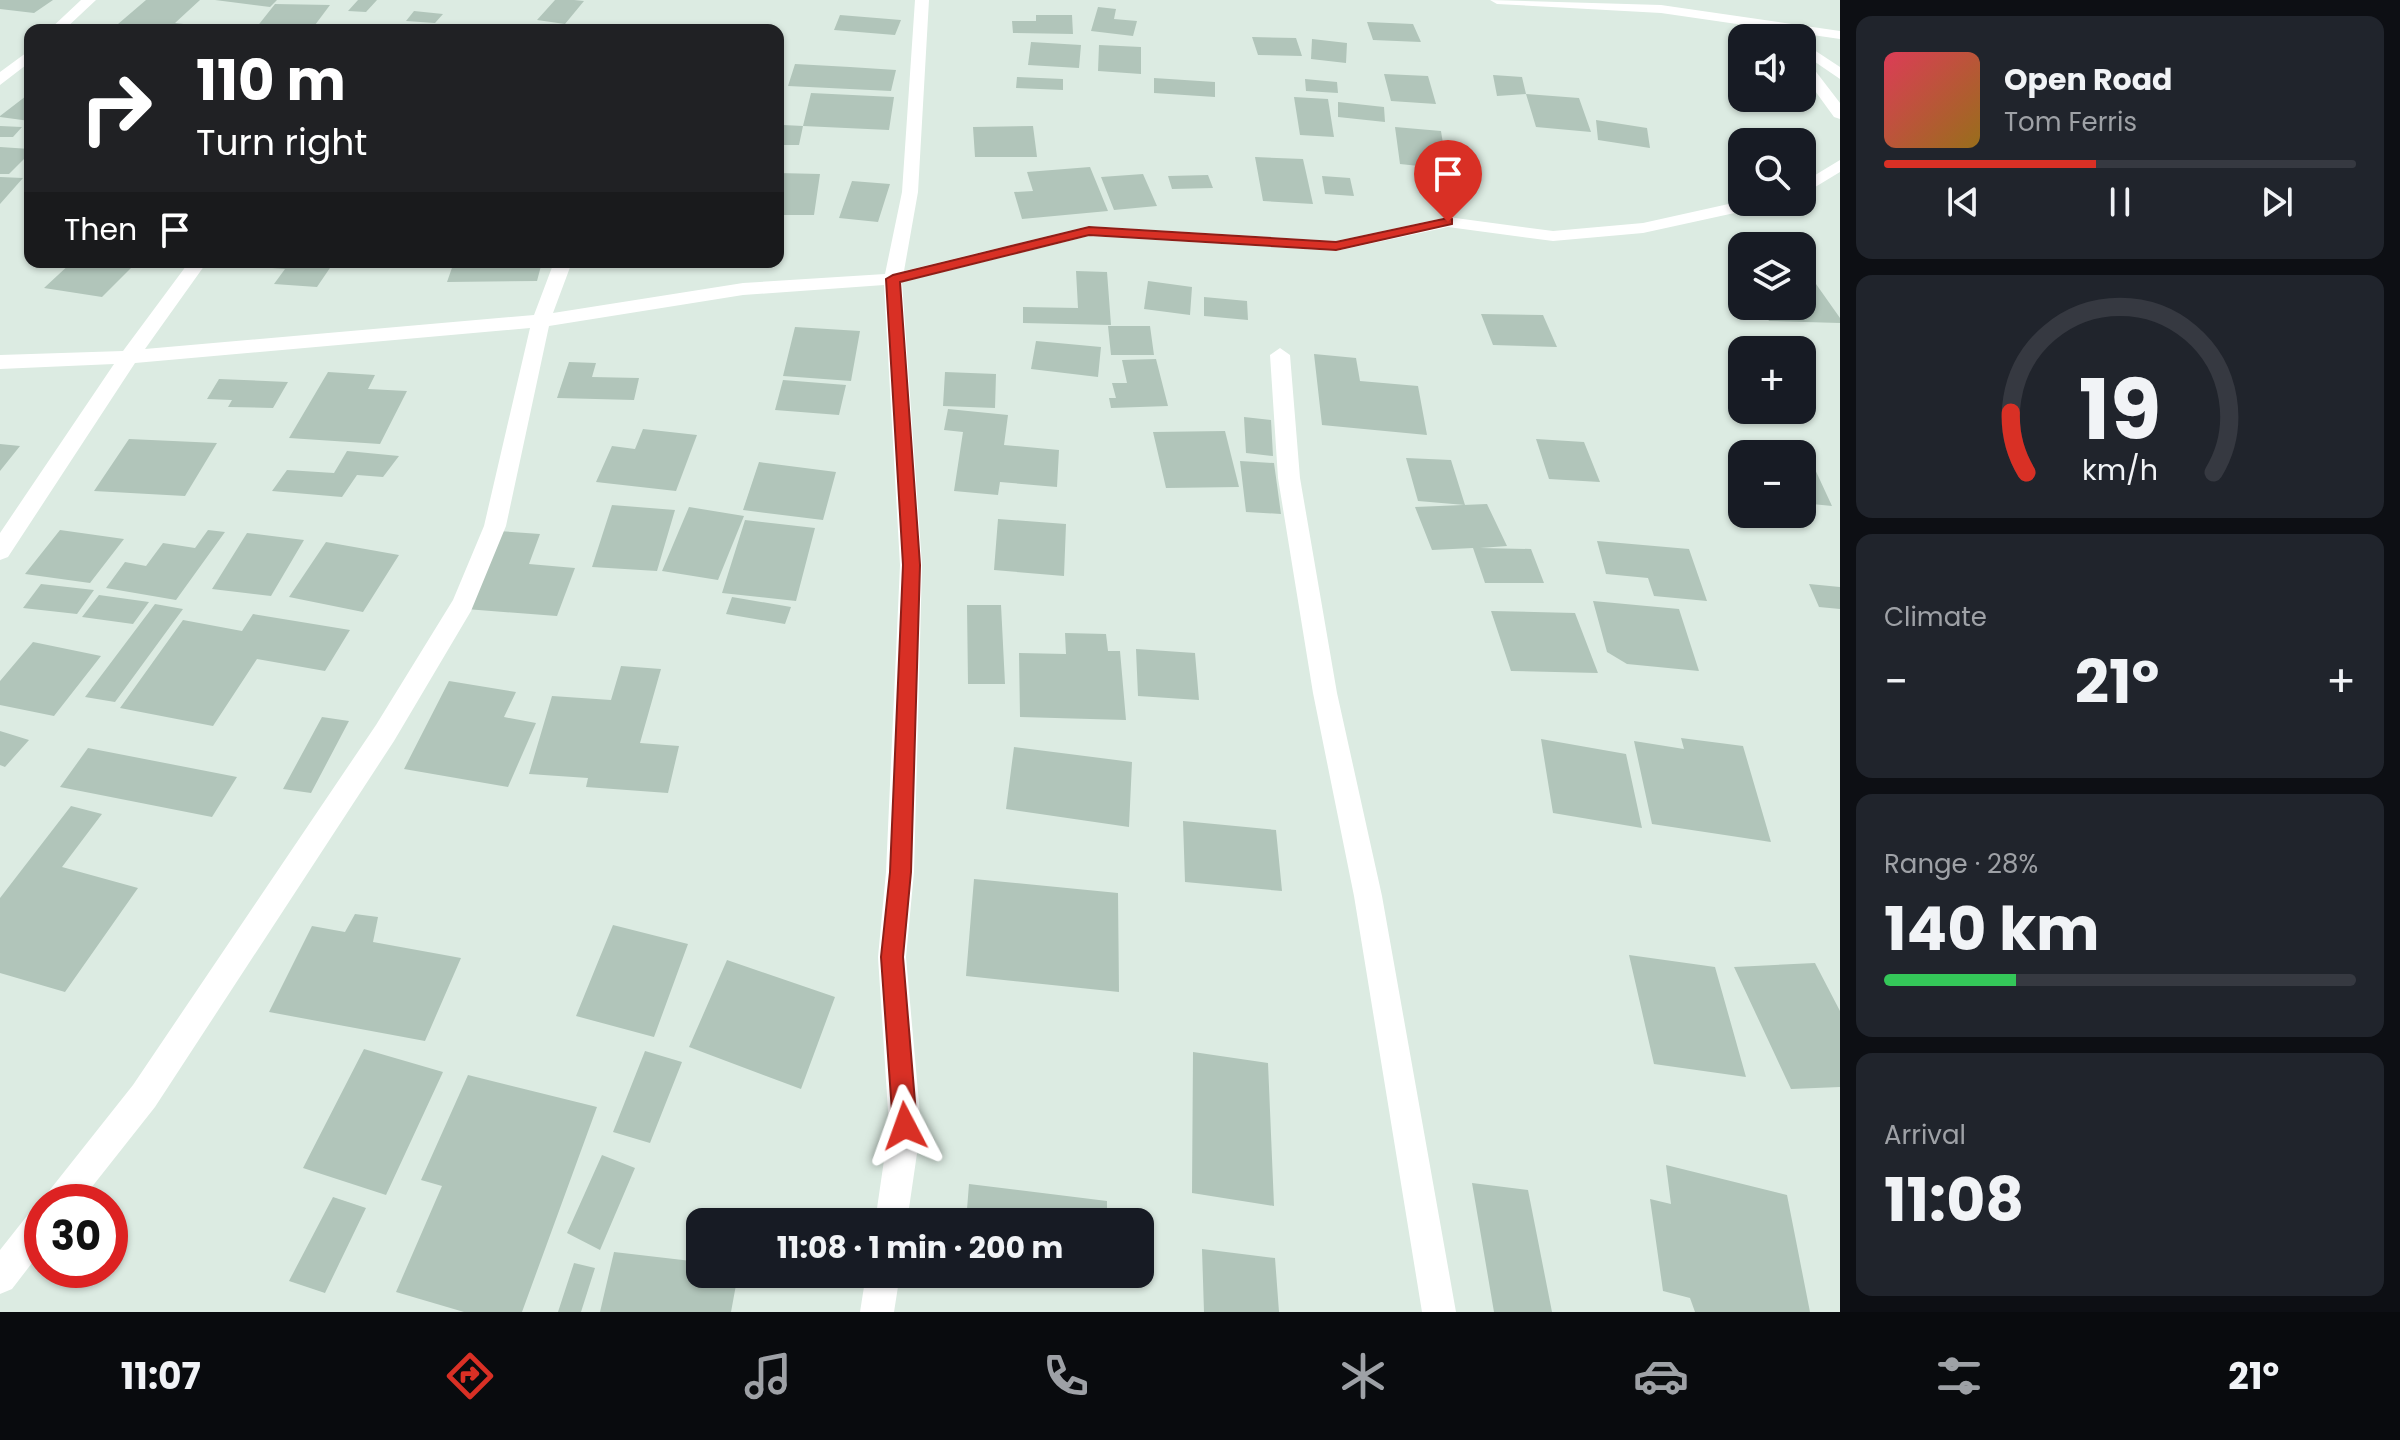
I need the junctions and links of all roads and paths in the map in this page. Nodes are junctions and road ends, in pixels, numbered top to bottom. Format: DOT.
graph roads {
  1 [pos="89,0"];
  2 [pos="922,0"];
  3 [pos="1497,0"];
  4 [pos="1768,17"];
  5 [pos="63,24"];
  6 [pos="1773,24"];
  7 [pos="1776,24"];
  8 [pos="1840,35"];
  9 [pos="1816,56"];
  10 [pos="24,59"];
  11 [pos="1840,74"];
  12 [pos="0,80"];
  13 [pos="1816,82"];
  14 [pos="1840,114"];
  15 [pos="1840,165"];
  16 [pos="1816,181"];
  17 [pos="1728,209"];
  18 [pos="194,268"];
  19 [pos="561,268"];
  20 [pos="893,279"];
  21 [pos="541,321"];
  22 [pos="1280,355"];
  23 [pos="129,357"];
  24 [pos="0,362"];
  25 [pos="0,551"];
  26 [pos="74,1184"];
  27 [pos="893,1208"];
  28 [pos="24,1247"];
  29 [pos="0,1277"];
  30 [pos="881,1288"];
  31 [pos="877,1312"];
  32 [pos="1439,1312"];
  1 -- 5 [label="street"];
  2 -- 20 [label="street"];
  3 -- 4 [label="street"];
  4 -- 6 [label="street"];
  4 -- 7 [label="street"];
  4 -- 8 [label="street"];
  9 -- 11 [label="street"];
  10 -- 12 [label="street"];
  13 -- 14 [label="street"];
  15 -- 16 [label="street"];
  17 -- 20 [label="street"];
  18 -- 23 [label="street"];
  19 -- 21 [label="street"];
  20 -- 21 [label="street"];
  20 -- 27 [label="street"];
  21 -- 23 [label="street"];
  21 -- 26 [label="street"];
  22 -- 32 [label="street"];
  23 -- 24 [label="street"];
  23 -- 25 [label="street"];
  28 -- 29 [label="street"];
  30 -- 31 [label="street"];
}
